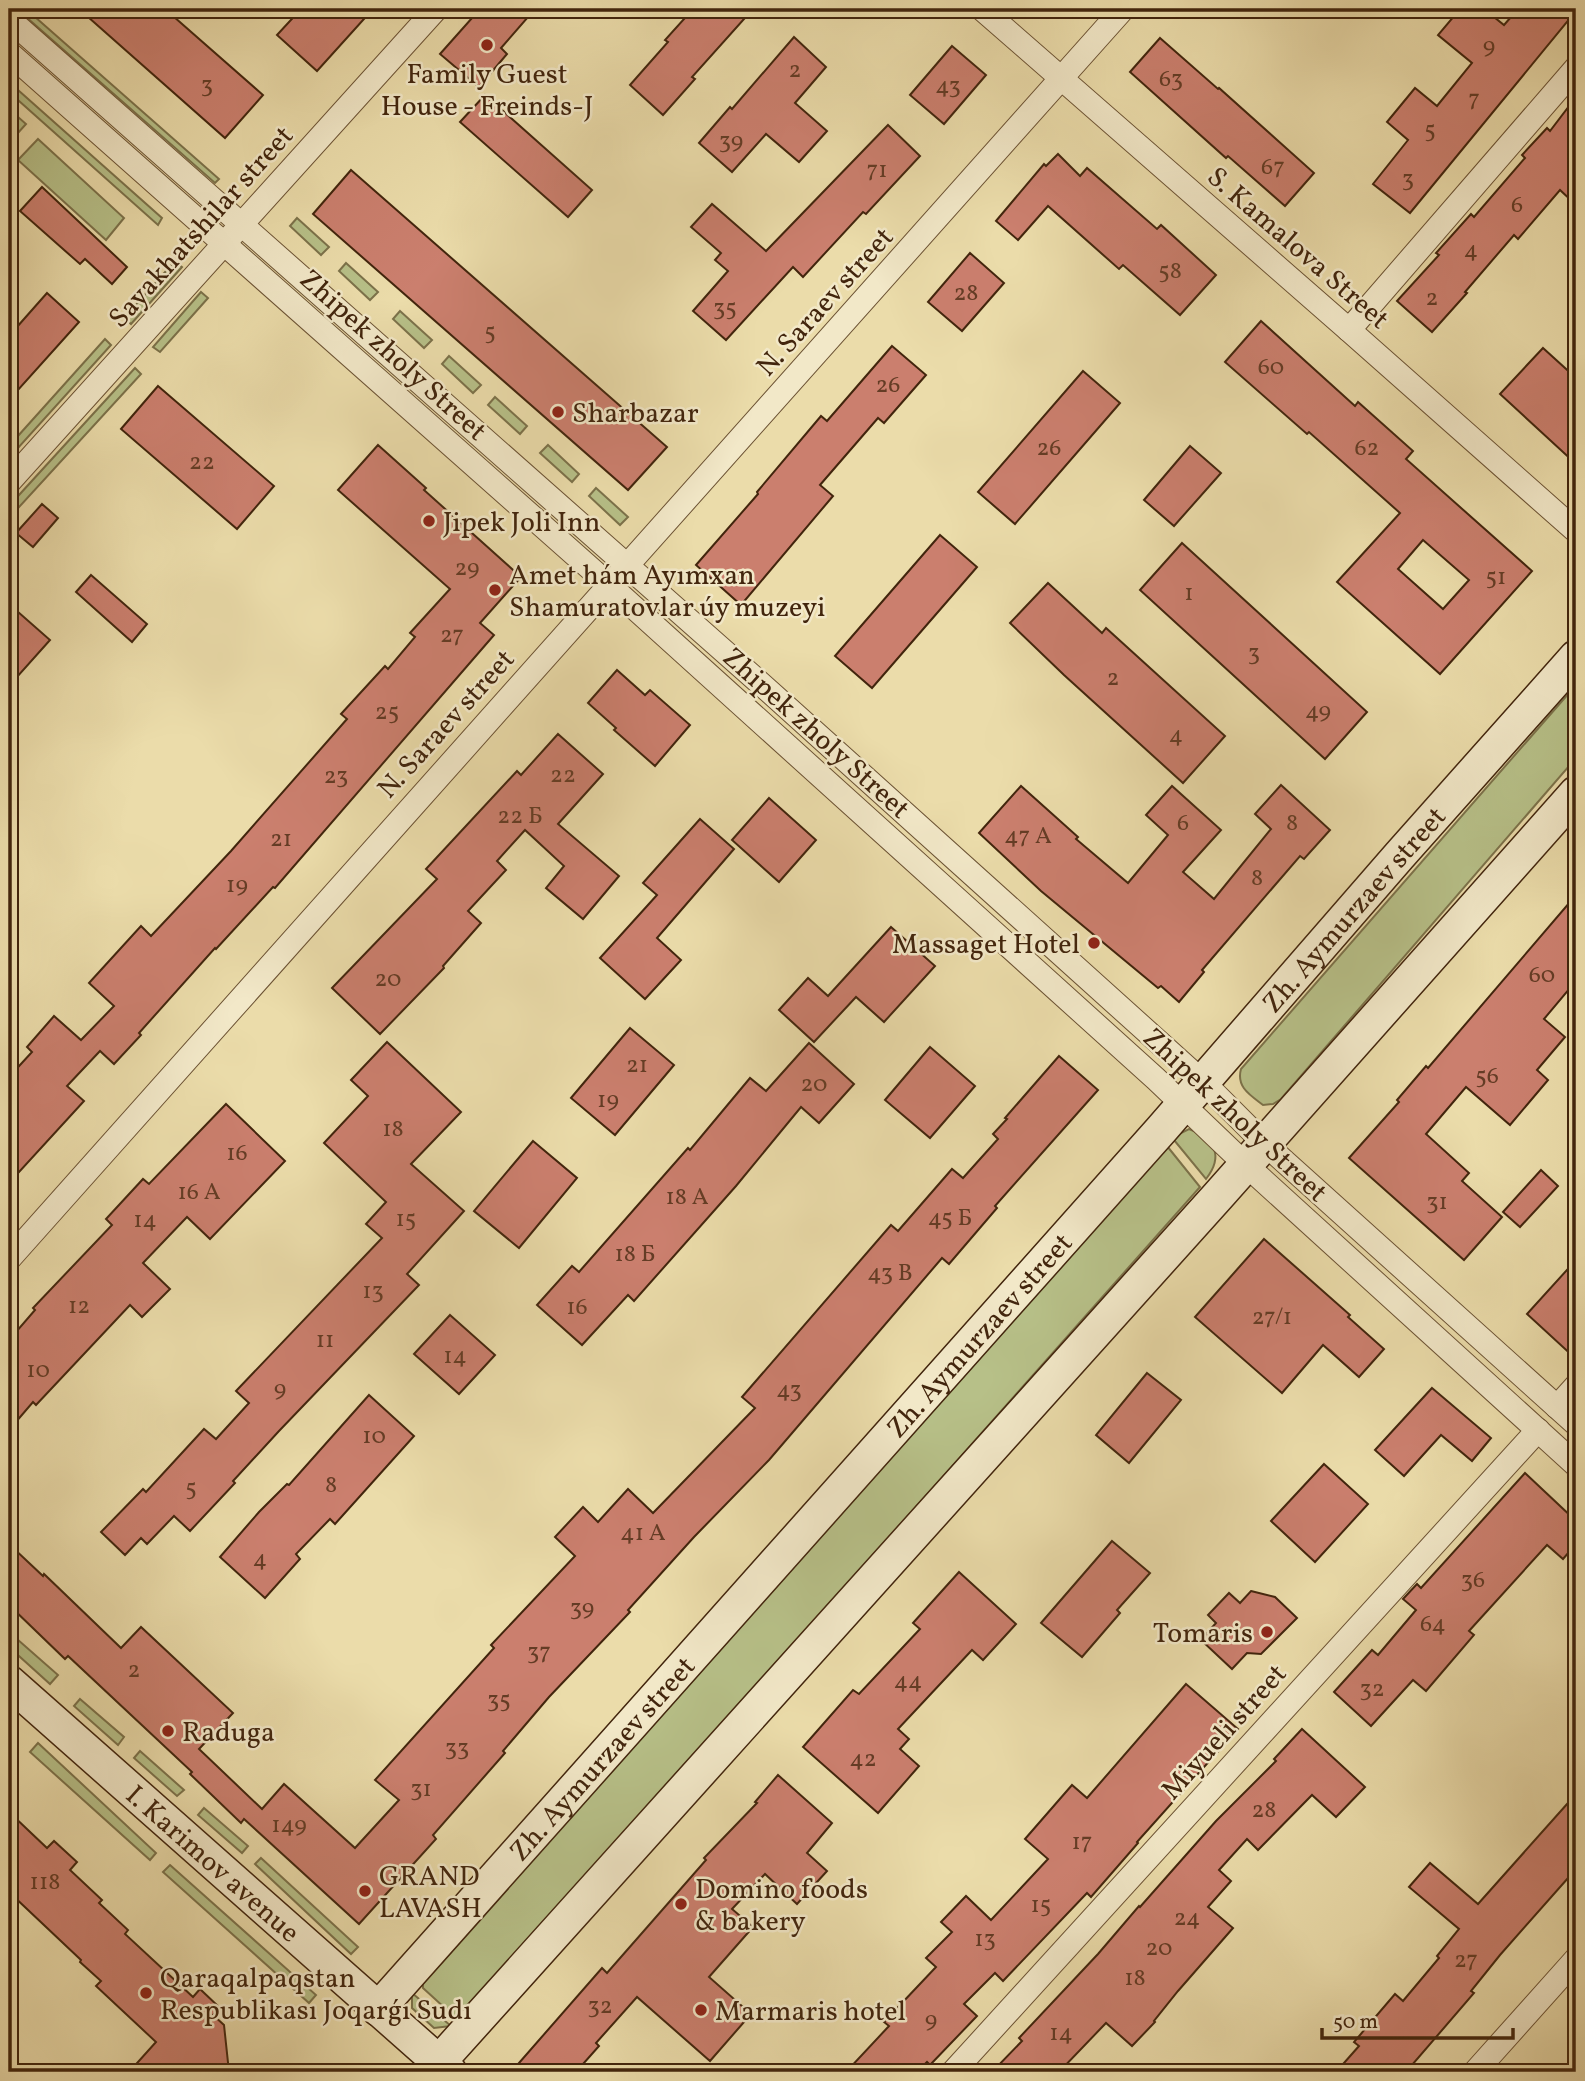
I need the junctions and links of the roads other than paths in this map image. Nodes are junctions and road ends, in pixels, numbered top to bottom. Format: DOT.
graph roads {
  1 [pos="436,9"];
  2 [pos="982,9"];
  3 [pos="1124,9"];
  4 [pos="9,19"];
  5 [pos="9,53"];
  6 [pos="1576,68"];
  7 [pos="1061,79"];
  8 [pos="241,224"];
  9 [pos="224,244"];
  10 [pos="1349,330"];
  11 [pos="9,482"];
  12 [pos="1576,531"];
  13 [pos="626,565"];
  14 [pos="608,584"];
  15 [pos="1576,657"];
  16 [pos="1576,793"];
  17 [pos="1193,1093"];
  18 [pos="1255,1155"];
  19 [pos="9,1259"];
  20 [pos="1576,1386"];
  21 [pos="1557,1407"];
  22 [pos="1576,1424"];
  23 [pos="1538,1430"];
  24 [pos="1576,1465"];
  25 [pos="9,1682"];
  26 [pos="1576,1959"];
  27 [pos="378,2009"];
  28 [pos="432,2065"];
  29 [pos="953,2072"];
  30 [pos="1475,2072"];
  1 -- 8 [label="street, Sayakhatshilar street"];
  2 -- 7 [label="street, S. Kamalova Street"];
  3 -- 7 [label="street, N. Saraev street"];
  4 -- 8 [label="street, Zhipek zholy Street"];
  5 -- 9 [label="street, Zhipek zholy Street"];
  6 -- 10 [label="street"];
  7 -- 10 [label="street, S. Kamalova Street"];
  7 -- 13 [label="street, N. Saraev street"];
  8 -- 9 [label="street, Sayakhatshilar street"];
  8 -- 13 [label="street, Zhipek zholy Street"];
  9 -- 11 [label="street, Sayakhatshilar street"];
  9 -- 14 [label="street, Zhipek zholy Street"];
  10 -- 12 [label="street, S. Kamalova Street"];
  13 -- 14 [label="street, N. Saraev street"];
  13 -- 17 [label="street, Zhipek zholy Street"];
  14 -- 17 [label="street, Zhipek zholy Street"];
  14 -- 19 [label="street, N. Saraev street"];
  15 -- 17 [label="street, Zh. Aymurzaev street"];
  16 -- 18 [label="street"];
  17 -- 18 [label="street, Zhipek zholy Street"];
  17 -- 27 [label="street, Zh. Aymurzaev street"];
  18 -- 21 [label="street, Zhipek zholy Street"];
  18 -- 23 [label="street, Zhipek zholy Street"];
  18 -- 28 [label="street"];
  20 -- 21 [label="street"];
  21 -- 22 [label="street, Zhipek zholy Street"];
  23 -- 24 [label="street, Zhipek zholy Street"];
  23 -- 29 [label="street, Miyueli street"];
  25 -- 27 [label="street, I. Karimov avenue"];
  26 -- 30 [label="street"];
  27 -- 28 [label="street, I. Karimov avenue"];
}
